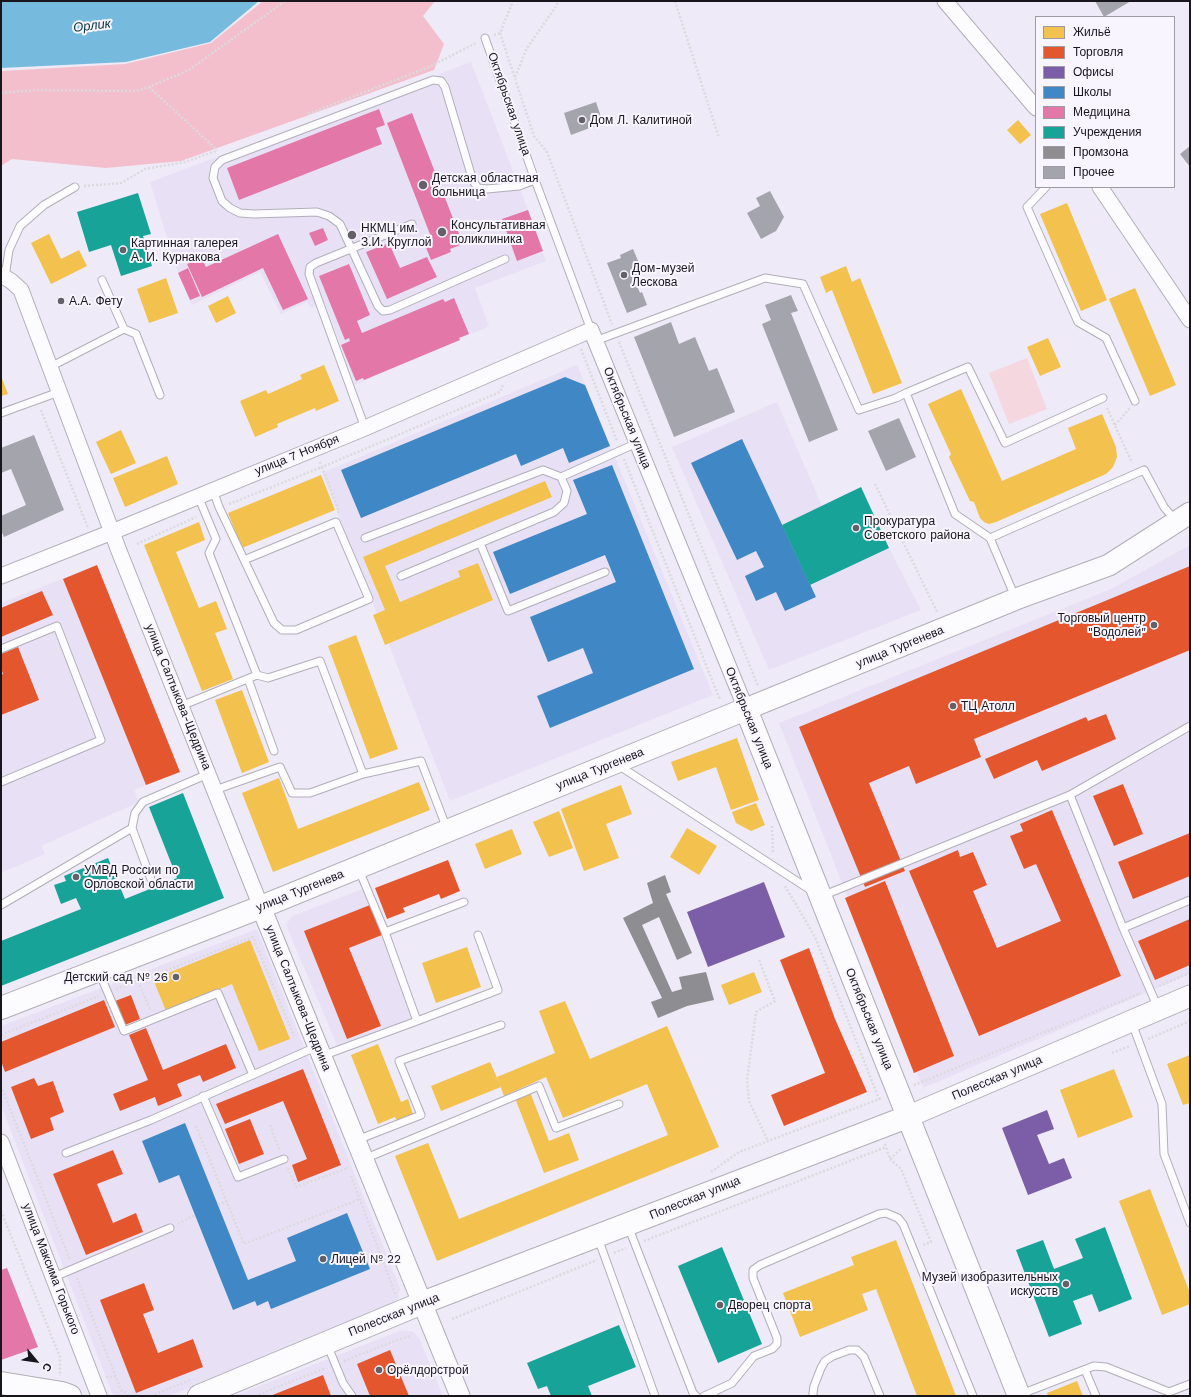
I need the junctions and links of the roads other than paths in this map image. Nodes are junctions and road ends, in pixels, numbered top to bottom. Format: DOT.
graph roads {
  1 [pos="945,1"];
  2 [pos="486,38"];
  3 [pos="1035,107"];
  4 [pos="535,180"];
  5 [pos="75,187"];
  6 [pos="1045,188"];
  7 [pos="1101,188"];
  8 [pos="412,224"];
  9 [pos="351,249"];
  10 [pos="505,259"];
  11 [pos="3,276"];
  12 [pos="102,280"];
  13 [pos="1190,320"];
  14 [pos="124,329"];
  15 [pos="593,335"];
  16 [pos="50,367"];
  17 [pos="59,392"];
  18 [pos="906,393"];
  19 [pos="160,395"];
  20 [pos="1103,398"];
  21 [pos="1135,401"];
  22 [pos="1,412"];
  23 [pos="365,428"];
  24 [pos="638,443"];
  25 [pos="561,477"];
  26 [pos="213,490"];
  27 [pos="198,496"];
  28 [pos="1183,518"];
  29 [pos="112,532"];
  30 [pos="365,538"];
  31 [pos="990,538"];
  32 [pos="480,543"];
  33 [pos="244,560"];
  34 [pos="605,572"];
  35 [pos="1,576"];
  36 [pos="401,576"];
  37 [pos="1016,599"];
  38 [pos="1,649"];
  39 [pos="257,675"];
  40 [pos="248,679"];
  41 [pos="181,706"];
  42 [pos="746,709"];
  43 [pos="1190,726"];
  44 [pos="274,751"];
  45 [pos="614,763"];
  46 [pos="208,774"];
  47 [pos="363,774"];
  48 [pos="1,782"];
  49 [pos="215,790"];
  50 [pos="1070,795"];
  51 [pos="132,828"];
  52 [pos="448,831"];
  53 [pos="358,867"];
  54 [pos="152,882"];
  55 [pos="820,897"];
  56 [pos="1190,900"];
  57 [pos="464,902"];
  58 [pos="1,905"];
  59 [pos="261,907"];
  60 [pos="1123,928"];
  61 [pos="385,932"];
  62 [pos="478,935"];
  63 [pos="98,970"];
  64 [pos="1190,996"];
  65 [pos="1,1008"];
  66 [pos="1159,1009"];
  67 [pos="417,1021"];
  68 [pos="1131,1021"];
  69 [pos="501,1025"];
  70 [pos="320,1051"];
  71 [pos="253,1075"];
  72 [pos="203,1096"];
  73 [pos="619,1104"];
  74 [pos="907,1117"];
  75 [pos="356,1140"];
  76 [pos="1,1142"];
  77 [pos="66,1154"];
  78 [pos="284,1159"];
  79 [pos="364,1159"];
  80 [pos="1190,1223"];
  81 [pos="170,1228"];
  82 [pos="631,1235"];
  83 [pos="597,1236"];
  84 [pos="54,1277"];
  85 [pos="422,1303"];
  86 [pos="327,1343"];
  87 [pos="1085,1370"];
  88 [pos="1,1383"];
  89 [pos="1190,1384"];
  90 [pos="208,1394"];
  91 [pos="714,1394"];
  92 [pos="1019,1395"];
  93 [pos="70,1396"];
  94 [pos="99,1396"];
  95 [pos="352,1396"];
  96 [pos="460,1396"];
  97 [pos="655,1396"];
  98 [pos="696,1396"];
  99 [pos="704,1396"];
  100 [pos="813,1396"];
  101 [pos="880,1396"];
  102 [pos="973,1396"];
  103 [pos="1096,1396"];
  1 -- 3 [label="street"];
  2 -- 4 [label="lane, Октябрьская улица"];
  4 -- 9 [label="lane"];
  4 -- 15 [label="lane, Октябрьская улица"];
  5 -- 11 [label="lane"];
  6 -- 21 [label="lane"];
  7 -- 13 [label="street"];
  8 -- 9 [label="lane"];
  9 -- 10 [label="lane"];
  9 -- 23 [label="lane"];
  11 -- 16 [label="street, улица Салтыкова-Щедрина"];
  12 -- 14 [label="lane"];
  14 -- 16 [label="lane"];
  14 -- 19 [label="lane"];
  15 -- 18 [label="lane"];
  15 -- 23 [label="street, улица 7 Ноября"];
  15 -- 24 [label="street, Октябрьская улица"];
  16 -- 17 [label="street, улица Салтыкова-Щедрина"];
  17 -- 22 [label="lane"];
  17 -- 29 [label="street, улица Салтыкова-Щедрина"];
  18 -- 20 [label="lane"];
  18 -- 31 [label="lane"];
  23 -- 26 [label="street, улица 7 Ноября"];
  24 -- 25 [label="lane"];
  24 -- 42 [label="street, Октябрьская улица"];
  25 -- 30 [label="lane"];
  25 -- 32 [label="lane"];
  26 -- 27 [label="street, улица 7 Ноября"];
  26 -- 33 [label="lane"];
  27 -- 29 [label="street, улица 7 Ноября"];
  27 -- 39 [label="lane"];
  28 -- 31 [label="lane"];
  28 -- 37 [label="main road, улица Тургенева"];
  29 -- 35 [label="street, улица 7 Ноября"];
  29 -- 41 [label="street, улица Салтыкова-Щедрина"];
  31 -- 37 [label="lane"];
  32 -- 34 [label="lane"];
  32 -- 36 [label="lane"];
  33 -- 33 [label="lane"];
  37 -- 42 [label="main road, улица Тургенева"];
  38 -- 48 [label="lane"];
  39 -- 40 [label="lane"];
  39 -- 47 [label="lane"];
  40 -- 41 [label="lane"];
  40 -- 44 [label="lane"];
  41 -- 46 [label="street, улица Салтыкова-Щедрина"];
  42 -- 45 [label="main road, улица Тургенева"];
  42 -- 55 [label="main road, Октябрьская улица"];
  43 -- 50 [label="lane"];
  45 -- 52 [label="main road, улица Тургенева"];
  45 -- 55 [label="lane"];
  46 -- 49 [label="street, улица Салтыкова-Щедрина"];
  46 -- 51 [label="lane"];
  47 -- 49 [label="lane"];
  47 -- 52 [label="lane"];
  49 -- 59 [label="street, улица Салтыкова-Щедрина"];
  50 -- 55 [label="lane"];
  50 -- 60 [label="lane"];
  51 -- 54 [label="lane"];
  51 -- 58 [label="lane"];
  52 -- 53 [label="main road, улица Тургенева"];
  53 -- 59 [label="main road, улица Тургенева"];
  53 -- 61 [label="lane"];
  55 -- 74 [label="main road, Октябрьская улица"];
  56 -- 60 [label="lane"];
  57 -- 61 [label="lane"];
  59 -- 63 [label="main road, улица Тургенева"];
  59 -- 70 [label="street, улица Салтыкова-Щедрина"];
  60 -- 66 [label="lane"];
  61 -- 67 [label="lane"];
  62 -- 67 [label="lane"];
  63 -- 65 [label="main road, улица Тургенева"];
  63 -- 71 [label="lane"];
  64 -- 66 [label="main road, Полесская улица"];
  66 -- 68 [label="main road, Полесская улица"];
  67 -- 70 [label="lane"];
  68 -- 74 [label="main road, Полесская улица"];
  68 -- 80 [label="lane"];
  69 -- 75 [label="lane"];
  70 -- 71 [label="lane"];
  70 -- 75 [label="street, улица Салтыкова-Щедрина"];
  71 -- 72 [label="lane"];
  72 -- 77 [label="lane"];
  72 -- 78 [label="lane"];
  73 -- 79 [label="lane"];
  74 -- 82 [label="main road, Полесская улица"];
  74 -- 92 [label="main road, Октябрьская улица"];
  75 -- 79 [label="street, улица Салтыкова-Щедрина"];
  76 -- 84 [label="street, улица Максима Горького"];
  79 -- 85 [label="street, улица Салтыкова-Щедрина"];
  81 -- 84 [label="lane"];
  82 -- 83 [label="main road, Полесская улица"];
  82 -- 98 [label="lane"];
  83 -- 85 [label="main road, Полесская улица"];
  83 -- 97 [label="lane"];
  84 -- 94 [label="street, улица Максима Горького"];
  85 -- 86 [label="main road, Полесская улица"];
  85 -- 96 [label="street, улица Салтыкова-Щедрина"];
  86 -- 90 [label="main road, Полесская улица"];
  86 -- 95 [label="lane"];
  87 -- 89 [label="lane"];
  87 -- 92 [label="lane"];
  87 -- 103 [label="lane"];
  88 -- 93 [label="main road"];
  91 -- 99 [label="lane"];
  91 -- 102 [label="lane"];
  100 -- 101 [label="lane"];
}
